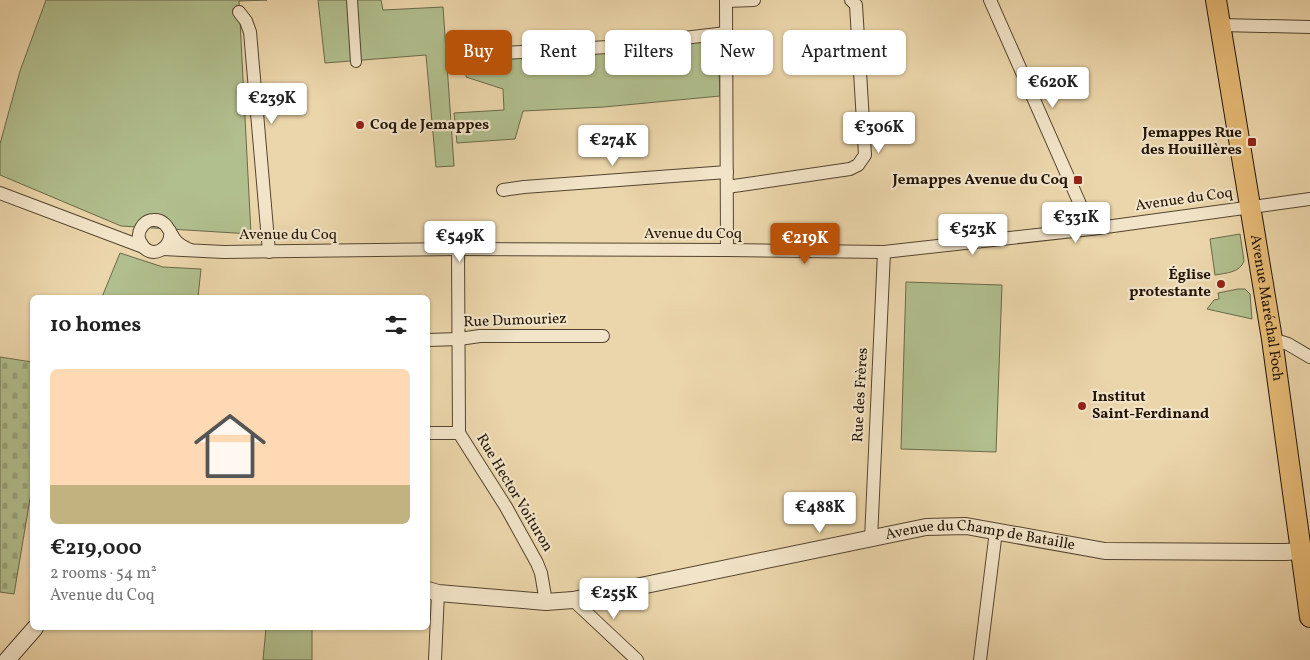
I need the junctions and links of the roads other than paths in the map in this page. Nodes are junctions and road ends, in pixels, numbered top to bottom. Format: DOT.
graph roads {
  1 [pos="352,0"];
  2 [pos="754,0"];
  3 [pos="851,0"];
  4 [pos="990,0"];
  5 [pos="1216,0"];
  6 [pos="726,1"];
  7 [pos="238,12"];
  8 [pos="1220,25"];
  9 [pos="1310,27"];
  10 [pos="726,30"];
  11 [pos="701,35"];
  12 [pos="512,52"];
  13 [pos="356,62"];
  14 [pos="726,75"];
  15 [pos="727,172"];
  16 [pos="727,187"];
  17 [pos="503,190"];
  18 [pos="0,193"];
  19 [pos="1310,199"];
  20 [pos="1251,208"];
  21 [pos="141,227"];
  22 [pos="1091,229"];
  23 [pos="170,231"];
  24 [pos="117,237"];
  25 [pos="144,247"];
  26 [pos="163,249"];
  27 [pos="458,250"];
  28 [pos="727,250"];
  29 [pos="193,251"];
  30 [pos="269,252"];
  31 [pos="884,252"];
  32 [pos="603,336"];
  33 [pos="458,339"];
  34 [pos="1272,339"];
  35 [pos="430,340"];
  36 [pos="1310,357"];
  37 [pos="430,433"];
  38 [pos="460,433"];
  39 [pos="996,531"];
  40 [pos="871,539"];
  41 [pos="1305,549"];
  42 [pos="433,591"];
  43 [pos="573,600"];
  44 [pos="546,602"];
  45 [pos="1310,617"];
  46 [pos="33,630"];
  47 [pos="6,660"];
  48 [pos="435,660"];
  49 [pos="637,660"];
  50 [pos="980,660"];
  1 -- 13 [label="street"];
  2 -- 6 [label="street"];
  3 -- 16 [label="street"];
  4 -- 22 [label="street"];
  5 -- 8 [label="main road, Avenue Maréchal Foch"];
  6 -- 10 [label="street"];
  7 -- 30 [label="street"];
  8 -- 9 [label="street"];
  8 -- 20 [label="main road, Avenue Maréchal Foch"];
  11 -- 12 [label="street"];
  14 -- 15 [label="street"];
  15 -- 16 [label="street"];
  15 -- 17 [label="street"];
  16 -- 28 [label="street"];
  18 -- 24 [label="street"];
  19 -- 20 [label="street, Avenue du Coq"];
  20 -- 22 [label="street, Avenue du Coq"];
  20 -- 34 [label="main road, Avenue Maréchal Foch"];
  21 -- 23 [label="street"];
  21 -- 24 [label="street"];
  21 -- 25 [label="street"];
  22 -- 31 [label="street, Avenue du Coq"];
  23 -- 26 [label="street"];
  23 -- 29 [label="street"];
  24 -- 25 [label="street"];
  25 -- 26 [label="street"];
  26 -- 29 [label="street, Avenue du Coq"];
  27 -- 28 [label="street, Avenue du Coq"];
  27 -- 30 [label="street, Avenue du Coq"];
  27 -- 33 [label="street, Rue Hector Voituron"];
  28 -- 31 [label="street, Avenue du Coq"];
  29 -- 30 [label="street, Avenue du Coq"];
  31 -- 40 [label="street, Rue des Frères"];
  32 -- 33 [label="street, Rue Dumouriez"];
  33 -- 35 [label="street, Rue Dumouriez"];
  33 -- 38 [label="street, Rue Hector Voituron"];
  34 -- 36 [label="street"];
  34 -- 41 [label="main road, Avenue Maréchal Foch"];
  37 -- 38 [label="street"];
  38 -- 44 [label="street, Rue Hector Voituron"];
  39 -- 40 [label="street, Avenue du Champ de Bataille"];
  39 -- 41 [label="street, Avenue du Champ de Bataille"];
  39 -- 50 [label="street"];
  40 -- 43 [label="street, Avenue du Champ de Bataille"];
  41 -- 45 [label="main road, Avenue Maréchal Foch"];
  42 -- 44 [label="street, Avenue du Champ de Bataille"];
  42 -- 48 [label="street"];
  43 -- 44 [label="street, Avenue du Champ de Bataille"];
  43 -- 49 [label="street"];
  46 -- 47 [label="street"];
}
